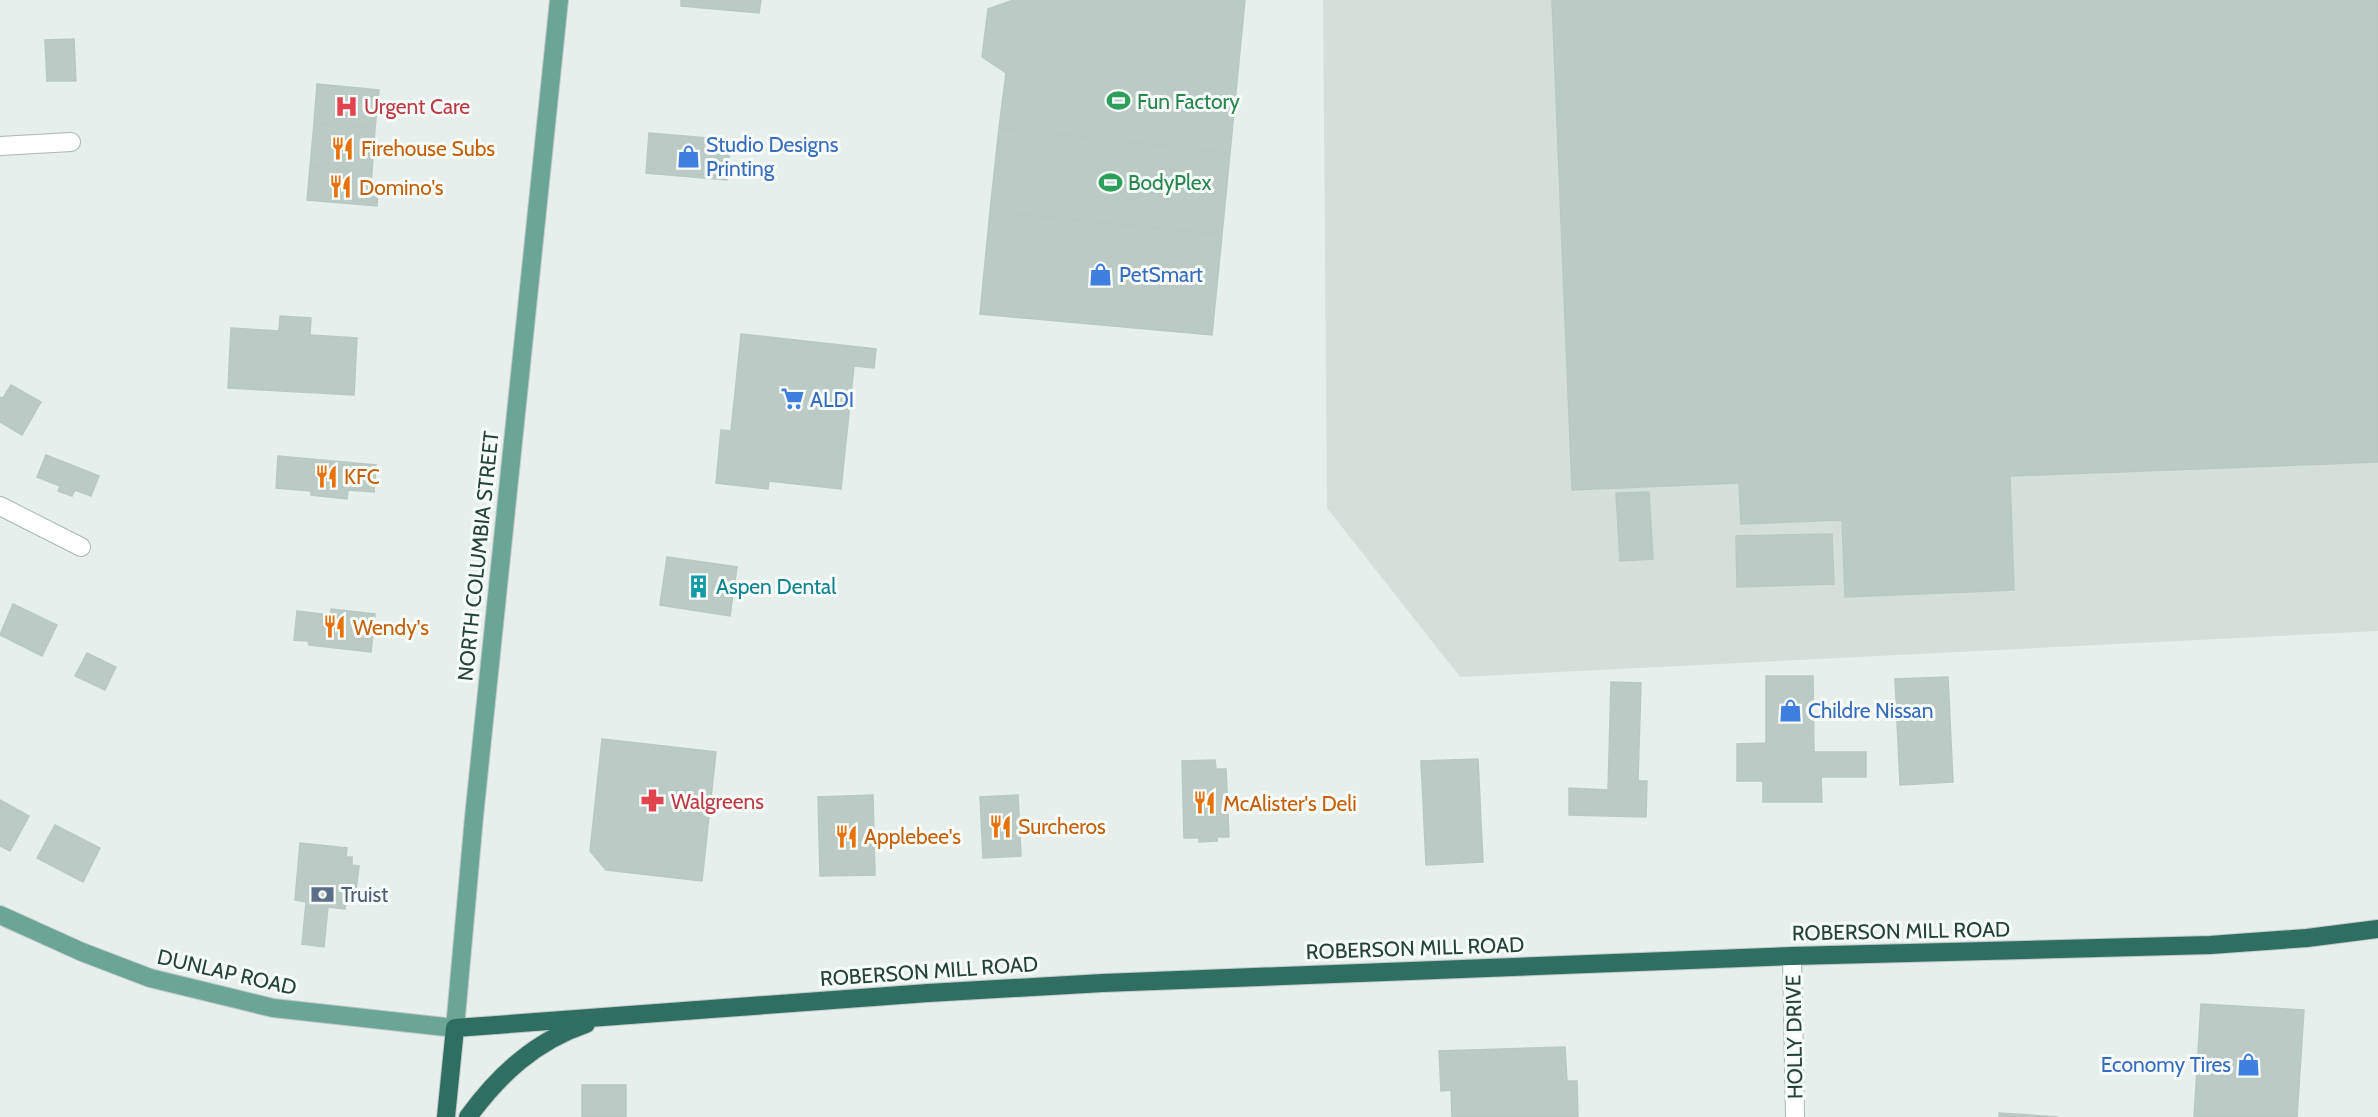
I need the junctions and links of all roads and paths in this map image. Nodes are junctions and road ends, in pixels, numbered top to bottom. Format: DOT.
graph roads {
  1 [pos="559,0"];
  2 [pos="71,142"];
  3 [pos="0,146"];
  4 [pos="0,506"];
  5 [pos="81,547"];
  6 [pos="0,915"];
  7 [pos="2378,929"];
  8 [pos="1792,956"];
  9 [pos="607,1016"];
  10 [pos="455,1028"];
  11 [pos="446,1117"];
  12 [pos="468,1117"];
  13 [pos="1795,1117"];
  1 -- 10 [label="main road, NORTH COLUMBIA STREET"];
  2 -- 3 [label="street"];
  4 -- 5 [label="street"];
  6 -- 10 [label="main road, DUNLAP ROAD"];
  7 -- 8 [label="highway, ROBERSON MILL ROAD"];
  8 -- 9 [label="highway, ROBERSON MILL ROAD"];
  8 -- 13 [label="street, HOLLY DRIVE"];
  9 -- 10 [label="highway, ROBERSON MILL ROAD"];
  9 -- 12 [label="highway"];
  10 -- 11 [label="highway, NORTH COLUMBIA STREET"];
}
